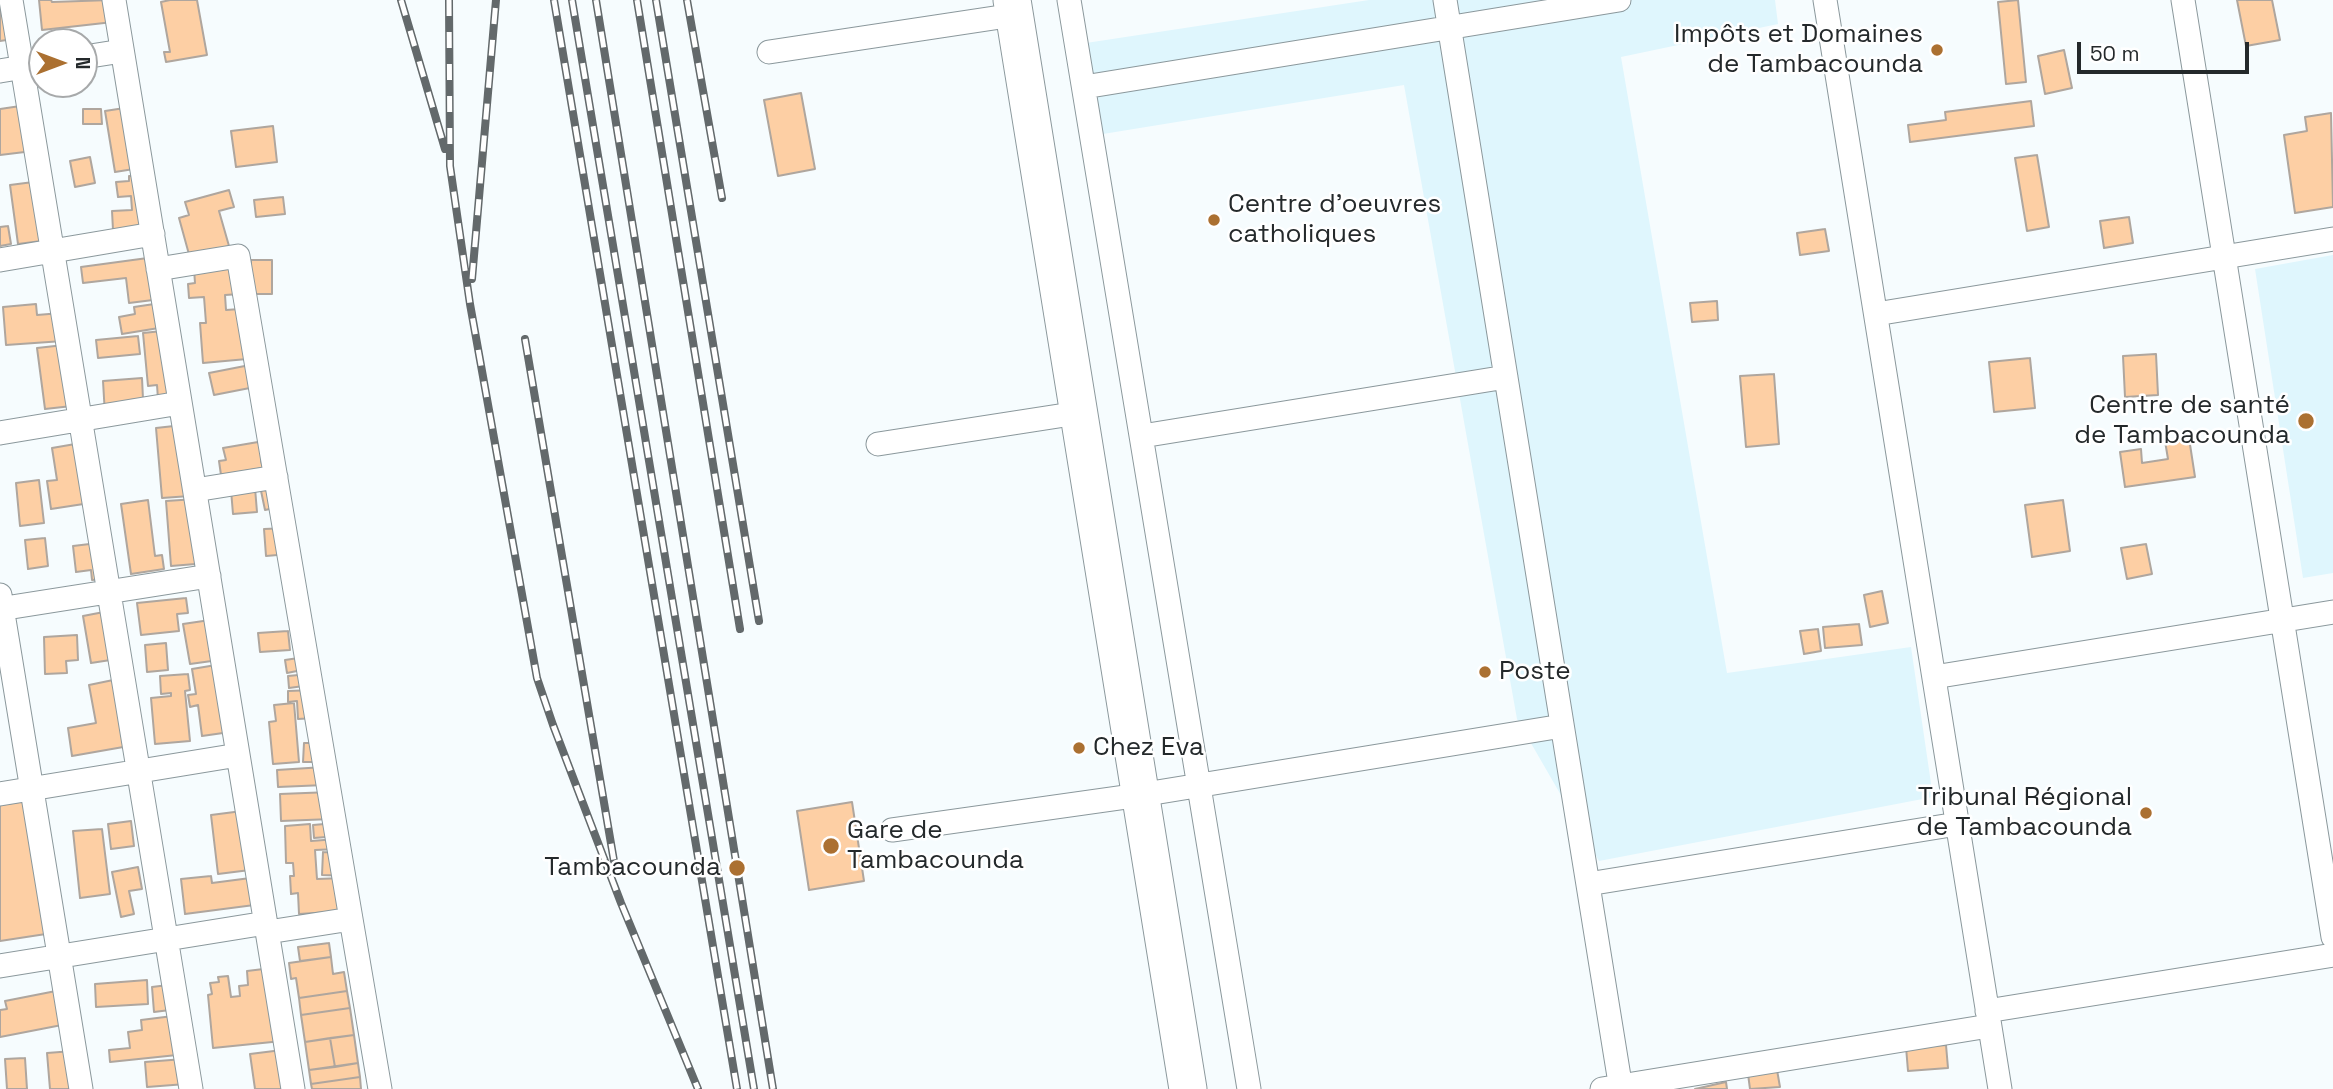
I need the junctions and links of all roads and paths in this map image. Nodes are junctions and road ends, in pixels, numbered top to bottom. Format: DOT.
graph roads {
  1 [pos="11,0"];
  2 [pos="114,0"];
  3 [pos="1069,0"];
  4 [pos="1445,0"];
  5 [pos="1619,0"];
  6 [pos="1825,0"];
  7 [pos="2183,0"];
  8 [pos="1013,7"];
  9 [pos="1450,28"];
  10 [pos="122,51"];
  11 [pos="769,51"];
  12 [pos="98,55"];
  13 [pos="21,67"];
  14 [pos="1084,87"];
  15 [pos="153,234"];
  16 [pos="2333,239"];
  17 [pos="52,251"];
  18 [pos="2224,257"];
  19 [pos="0,260"];
  20 [pos="158,270"];
  21 [pos="1876,314"];
  22 [pos="1506,377"];
  23 [pos="180,403"];
  24 [pos="1078,413"];
  25 [pos="80,420"];
  26 [pos="0,433"];
  27 [pos="1142,436"];
  28 [pos="878,444"];
  29 [pos="275,477"];
  30 [pos="195,490"];
  31 [pos="209,576"];
  32 [pos="109,592"];
  33 [pos="1,605"];
  34 [pos="2333,612"];
  35 [pos="2282,620"];
  36 [pos="1934,677"];
  37 [pos="1562,726"];
  38 [pos="238,755"];
  39 [pos="139,771"];
  40 [pos="1199,786"];
  41 [pos="32,789"];
  42 [pos="0,794"];
  43 [pos="1140,795"];
  44 [pos="1958,824"];
  45 [pos="892,830"];
  46 [pos="1588,884"];
  47 [pos="351,919"];
  48 [pos="267,928"];
  49 [pos="2333,937"];
  50 [pos="166,939"];
  51 [pos="2333,955"];
  52 [pos="59,957"];
  53 [pos="0,966"];
  54 [pos="1988,1018"];
  55 [pos="1614,1088"];
  56 [pos="80,1089"];
  57 [pos="191,1089"];
  58 [pos="293,1089"];
  59 [pos="380,1089"];
  60 [pos="1188,1089"];
  61 [pos="1249,1089"];
  62 [pos="2000,1089"];
  1 -- 13 [label="street"];
  2 -- 10 [label="street"];
  3 -- 14 [label="street"];
  4 -- 9 [label="street"];
  5 -- 9 [label="street"];
  6 -- 21 [label="street"];
  7 -- 18 [label="street"];
  8 -- 11 [label="street"];
  8 -- 24 [label="highway"];
  9 -- 14 [label="street"];
  9 -- 22 [label="street"];
  10 -- 12 [label="street"];
  10 -- 15 [label="street"];
  13 -- 17 [label="street"];
  14 -- 27 [label="street"];
  15 -- 17 [label="street"];
  15 -- 20 [label="street"];
  16 -- 18 [label="street"];
  17 -- 19 [label="street"];
  17 -- 25 [label="street"];
  18 -- 21 [label="street"];
  18 -- 35 [label="street"];
  20 -- 23 [label="street"];
  20 -- 29 [label="street"];
  21 -- 36 [label="street"];
  22 -- 27 [label="street"];
  22 -- 37 [label="street"];
  23 -- 25 [label="street"];
  23 -- 30 [label="street"];
  24 -- 28 [label="street"];
  24 -- 43 [label="highway"];
  25 -- 26 [label="street"];
  25 -- 32 [label="street"];
  27 -- 40 [label="street"];
  29 -- 30 [label="street"];
  29 -- 47 [label="street"];
  30 -- 31 [label="street"];
  31 -- 32 [label="street"];
  31 -- 38 [label="street"];
  32 -- 33 [label="street"];
  32 -- 39 [label="street"];
  33 -- 41 [label="street"];
  34 -- 35 [label="street"];
  35 -- 36 [label="street"];
  35 -- 49 [label="street"];
  36 -- 44 [label="street"];
  37 -- 40 [label="street"];
  37 -- 46 [label="street"];
  38 -- 39 [label="street"];
  38 -- 48 [label="street"];
  39 -- 41 [label="street"];
  39 -- 50 [label="street"];
  40 -- 43 [label="street"];
  40 -- 61 [label="street"];
  41 -- 42 [label="street"];
  41 -- 52 [label="street"];
  43 -- 45 [label="street"];
  43 -- 60 [label="highway"];
  44 -- 46 [label="street"];
  44 -- 54 [label="street"];
  46 -- 55 [label="street"];
  47 -- 48 [label="street"];
  47 -- 59 [label="street"];
  48 -- 50 [label="street"];
  48 -- 58 [label="street"];
  50 -- 52 [label="street"];
  50 -- 57 [label="street"];
  51 -- 54 [label="street"];
  52 -- 53 [label="street"];
  52 -- 56 [label="street"];
  54 -- 55 [label="street"];
  54 -- 62 [label="street"];
}
